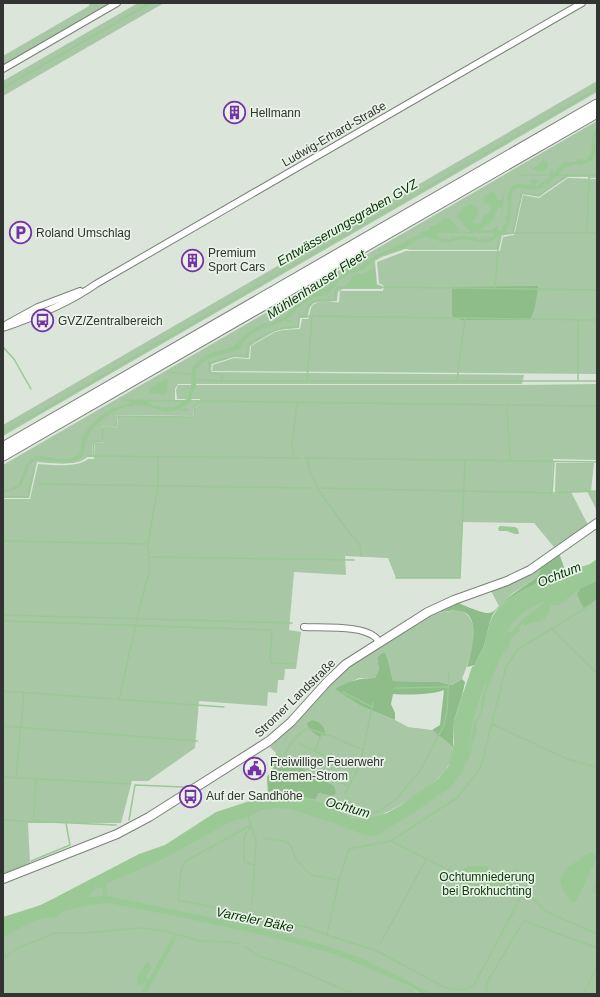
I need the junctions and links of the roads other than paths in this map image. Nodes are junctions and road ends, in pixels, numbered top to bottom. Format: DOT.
graph roads {
  1 [pos="117,3"];
  2 [pos="582,3"];
  3 [pos="3,69"];
  4 [pos="597,104"];
  5 [pos="597,113"];
  6 [pos="3,328"];
  7 [pos="3,447"];
  8 [pos="3,456"];
  9 [pos="597,523"];
  10 [pos="304,627"];
  11 [pos="379,642"];
  12 [pos="3,880"];
  1 -- 3 [label="street"];
  2 -- 6 [label="street, Ludwig-Erhard-Straße"];
  4 -- 7 [label="highway"];
  5 -- 8 [label="highway"];
  9 -- 11 [label="main road, Stromer Landstraße"];
  10 -- 11 [label="street"];
  11 -- 12 [label="main road, Stromer Landstraße"];
}
